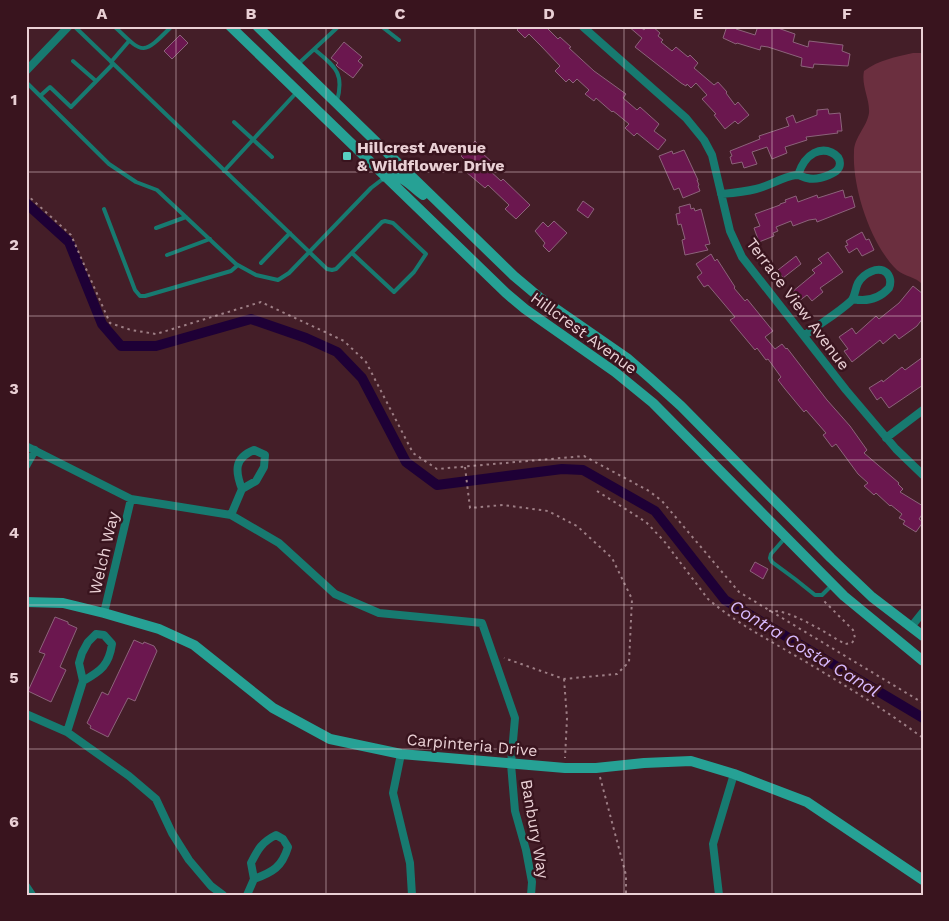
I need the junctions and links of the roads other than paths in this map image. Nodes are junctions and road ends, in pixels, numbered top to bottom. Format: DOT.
graph roads {
  1 [pos="69,26"];
  2 [pos="74,26"];
  3 [pos="114,26"];
  4 [pos="172,26"];
  5 [pos="230,26"];
  6 [pos="257,26"];
  7 [pos="339,26"];
  8 [pos="381,26"];
  9 [pos="582,26"];
  10 [pos="129,40"];
  11 [pos="399,40"];
  12 [pos="314,49"];
  13 [pos="73,61"];
  14 [pos="112,63"];
  15 [pos="297,64"];
  16 [pos="26,71"];
  17 [pos="26,82"];
  18 [pos="96,82"];
  19 [pos="298,91"];
  20 [pos="40,96"];
  21 [pos="336,103"];
  22 [pos="234,122"];
  23 [pos="253,140"];
  24 [pos="272,157"];
  25 [pos="224,171"];
  26 [pos="798,175"];
  27 [pos="386,177"];
  28 [pos="721,194"];
  29 [pos="104,209"];
  30 [pos="445,209"];
  31 [pos="186,217"];
  32 [pos="156,228"];
  33 [pos="290,233"];
  34 [pos="210,239"];
  35 [pos="309,252"];
  36 [pos="352,253"];
  37 [pos="167,255"];
  38 [pos="261,263"];
  39 [pos="238,265"];
  40 [pos="853,299"];
  41 [pos="804,336"];
  42 [pos="923,410"];
  43 [pos="886,438"];
  44 [pos="26,446"];
  45 [pos="35,450"];
  46 [pos="26,466"];
  47 [pos="923,475"];
  48 [pos="242,489"];
  49 [pos="131,499"];
  50 [pos="231,515"];
  51 [pos="785,538"];
  52 [pos="830,590"];
  53 [pos="26,602"];
  54 [pos="923,612"];
  55 [pos="104,613"];
  56 [pos="911,627"];
  57 [pos="923,636"];
  58 [pos="923,660"];
  59 [pos="83,681"];
  60 [pos="26,714"];
  61 [pos="67,732"];
  62 [pos="401,754"];
  63 [pos="511,764"];
  64 [pos="734,774"];
  65 [pos="254,879"];
  66 [pos="923,880"];
  67 [pos="26,886"];
  68 [pos="32,895"];
  69 [pos="222,895"];
  70 [pos="247,895"];
  71 [pos="412,895"];
  72 [pos="530,895"];
  73 [pos="719,895"];
  1 -- 16 [label="street"];
  2 -- 14 [label="lane"];
  3 -- 10 [label="lane"];
  4 -- 10 [label="lane"];
  5 -- 19 [label="main road, Hillcrest Avenue"];
  6 -- 15 [label="main road, Hillcrest Avenue"];
  7 -- 12 [label="lane"];
  8 -- 11 [label="lane"];
  9 -- 28 [label="street, Terrace View Avenue"];
  10 -- 14 [label="lane"];
  12 -- 15 [label="lane"];
  12 -- 21 [label="lane"];
  13 -- 18 [label="lane"];
  14 -- 18 [label="lane"];
  14 -- 25 [label="lane"];
  15 -- 21 [label="main road, Hillcrest Avenue"];
  17 -- 20 [label="lane"];
  18 -- 20 [label="lane"];
  19 -- 23 [label="lane"];
  19 -- 27 [label="main road, Hillcrest Avenue"];
  20 -- 31 [label="lane"];
  21 -- 30 [label="main road, Hillcrest Avenue"];
  22 -- 23 [label="lane"];
  23 -- 24 [label="lane"];
  23 -- 25 [label="lane"];
  25 -- 33 [label="lane"];
  26 -- 26 [label="street"];
  26 -- 28 [label="street"];
  27 -- 30 [label="main road"];
  27 -- 35 [label="lane"];
  27 -- 51 [label="main road, Hillcrest Avenue"];
  28 -- 41 [label="street, Terrace View Avenue"];
  29 -- 39 [label="lane"];
  30 -- 56 [label="main road, Hillcrest Avenue"];
  31 -- 32 [label="lane"];
  31 -- 34 [label="lane"];
  33 -- 35 [label="lane"];
  33 -- 38 [label="lane"];
  34 -- 37 [label="lane"];
  34 -- 39 [label="lane"];
  35 -- 36 [label="lane"];
  35 -- 39 [label="lane"];
  36 -- 36 [label="lane"];
  40 -- 40 [label="street"];
  40 -- 41 [label="street"];
  41 -- 43 [label="street, Terrace View Avenue"];
  42 -- 43 [label="street"];
  43 -- 47 [label="street, Terrace View Avenue"];
  44 -- 45 [label="street"];
  45 -- 46 [label="street"];
  45 -- 49 [label="street"];
  48 -- 48 [label="street"];
  48 -- 50 [label="street"];
  49 -- 50 [label="street"];
  49 -- 55 [label="street, Welch Way"];
  50 -- 63 [label="street, Banbury Way"];
  51 -- 52 [label="main road, Hillcrest Avenue"];
  51 -- 52 [label="lane"];
  52 -- 58 [label="main road, Hillcrest Avenue"];
  53 -- 55 [label="main road, Carpinteria Drive"];
  54 -- 56 [label="street"];
  55 -- 62 [label="main road, Carpinteria Drive"];
  56 -- 57 [label="main road, Hillcrest Avenue"];
  59 -- 59 [label="street"];
  59 -- 61 [label="street"];
  60 -- 61 [label="street"];
  61 -- 69 [label="street"];
  62 -- 63 [label="main road, Carpinteria Drive"];
  62 -- 71 [label="street"];
  63 -- 64 [label="main road, Carpinteria Drive"];
  63 -- 72 [label="street, Banbury Way"];
  64 -- 66 [label="main road, Carpinteria Drive"];
  64 -- 73 [label="street"];
  65 -- 65 [label="street"];
  65 -- 70 [label="street"];
  67 -- 68 [label="street"];
}
